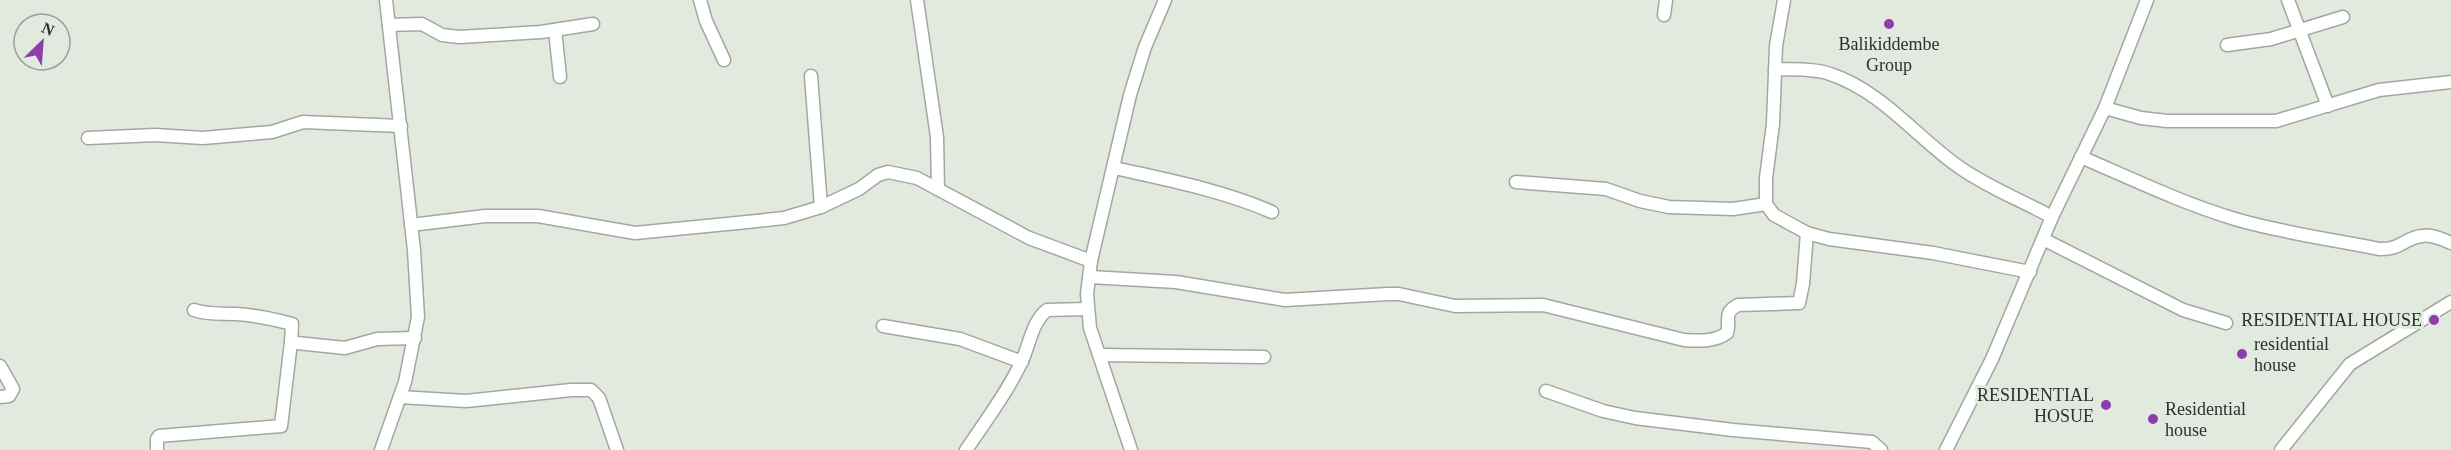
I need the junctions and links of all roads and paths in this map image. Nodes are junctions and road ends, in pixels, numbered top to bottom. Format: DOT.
graph roads {
  1 [pos="386,0"];
  2 [pos="700,0"];
  3 [pos="917,0"];
  4 [pos="1164,0"];
  5 [pos="1666,0"];
  6 [pos="1784,0"];
  7 [pos="2147,0"];
  8 [pos="2288,0"];
  9 [pos="1664,15"];
  10 [pos="2343,16"];
  11 [pos="593,24"];
  12 [pos="389,25"];
  13 [pos="555,30"];
  14 [pos="2298,30"];
  15 [pos="2227,45"];
  16 [pos="724,60"];
  17 [pos="1775,69"];
  18 [pos="811,76"];
  19 [pos="560,77"];
  20 [pos="2451,82"];
  21 [pos="2328,106"];
  22 [pos="2105,108"];
  23 [pos="401,126"];
  24 [pos="87,138"];
  25 [pos="2081,157"];
  26 [pos="1114,168"];
  27 [pos="1516,182"];
  28 [pos="938,189"];
  29 [pos="1766,204"];
  30 [pos="821,207"];
  31 [pos="1272,212"];
  32 [pos="2052,217"];
  33 [pos="411,225"];
  34 [pos="1807,233"];
  35 [pos="2043,239"];
  36 [pos="2451,243"];
  37 [pos="1091,261"];
  38 [pos="2030,272"];
  39 [pos="1090,277"];
  40 [pos="2451,302"];
  41 [pos="1088,309"];
  42 [pos="194,310"];
  43 [pos="2226,323"];
  44 [pos="883,326"];
  45 [pos="415,338"];
  46 [pos="291,342"];
  47 [pos="1100,355"];
  48 [pos="1264,357"];
  49 [pos="1022,362"];
  50 [pos="0,366"];
  51 [pos="1546,391"];
  52 [pos="0,397"];
  53 [pos="400,397"];
  54 [pos="158,450"];
  55 [pos="381,450"];
  56 [pos="617,450"];
  57 [pos="966,450"];
  58 [pos="1131,450"];
  59 [pos="1881,450"];
  60 [pos="1946,450"];
  61 [pos="2281,450"];
  1 -- 12 [label="street"];
  2 -- 16 [label="street"];
  3 -- 28 [label="street"];
  4 -- 26 [label="street"];
  5 -- 9 [label="street"];
  6 -- 17 [label="street"];
  7 -- 22 [label="street"];
  8 -- 14 [label="street"];
  10 -- 14 [label="street"];
  11 -- 13 [label="street"];
  12 -- 13 [label="street"];
  12 -- 23 [label="street"];
  13 -- 19 [label="street"];
  14 -- 15 [label="street"];
  14 -- 21 [label="street"];
  17 -- 29 [label="street"];
  17 -- 32 [label="street"];
  18 -- 30 [label="street"];
  20 -- 21 [label="street"];
  21 -- 22 [label="street"];
  22 -- 25 [label="street"];
  23 -- 24 [label="street"];
  23 -- 33 [label="street"];
  25 -- 32 [label="street"];
  25 -- 36 [label="street"];
  26 -- 31 [label="street"];
  26 -- 37 [label="street"];
  27 -- 29 [label="street"];
  28 -- 30 [label="street"];
  28 -- 37 [label="street"];
  29 -- 34 [label="street"];
  30 -- 33 [label="street"];
  32 -- 35 [label="street"];
  33 -- 45 [label="street"];
  34 -- 38 [label="street"];
  34 -- 39 [label="street"];
  35 -- 38 [label="street"];
  35 -- 43 [label="street"];
  37 -- 39 [label="street"];
  38 -- 60 [label="street"];
  39 -- 41 [label="street"];
  40 -- 61 [label="street"];
  41 -- 47 [label="street"];
  41 -- 49 [label="street"];
  42 -- 46 [label="street"];
  44 -- 49 [label="street"];
  45 -- 46 [label="street"];
  45 -- 53 [label="street"];
  46 -- 54 [label="street"];
  47 -- 48 [label="street"];
  47 -- 58 [label="street"];
  49 -- 57 [label="street"];
  50 -- 52 [label="street"];
  51 -- 59 [label="street"];
  53 -- 55 [label="street"];
  53 -- 56 [label="street"];
}
